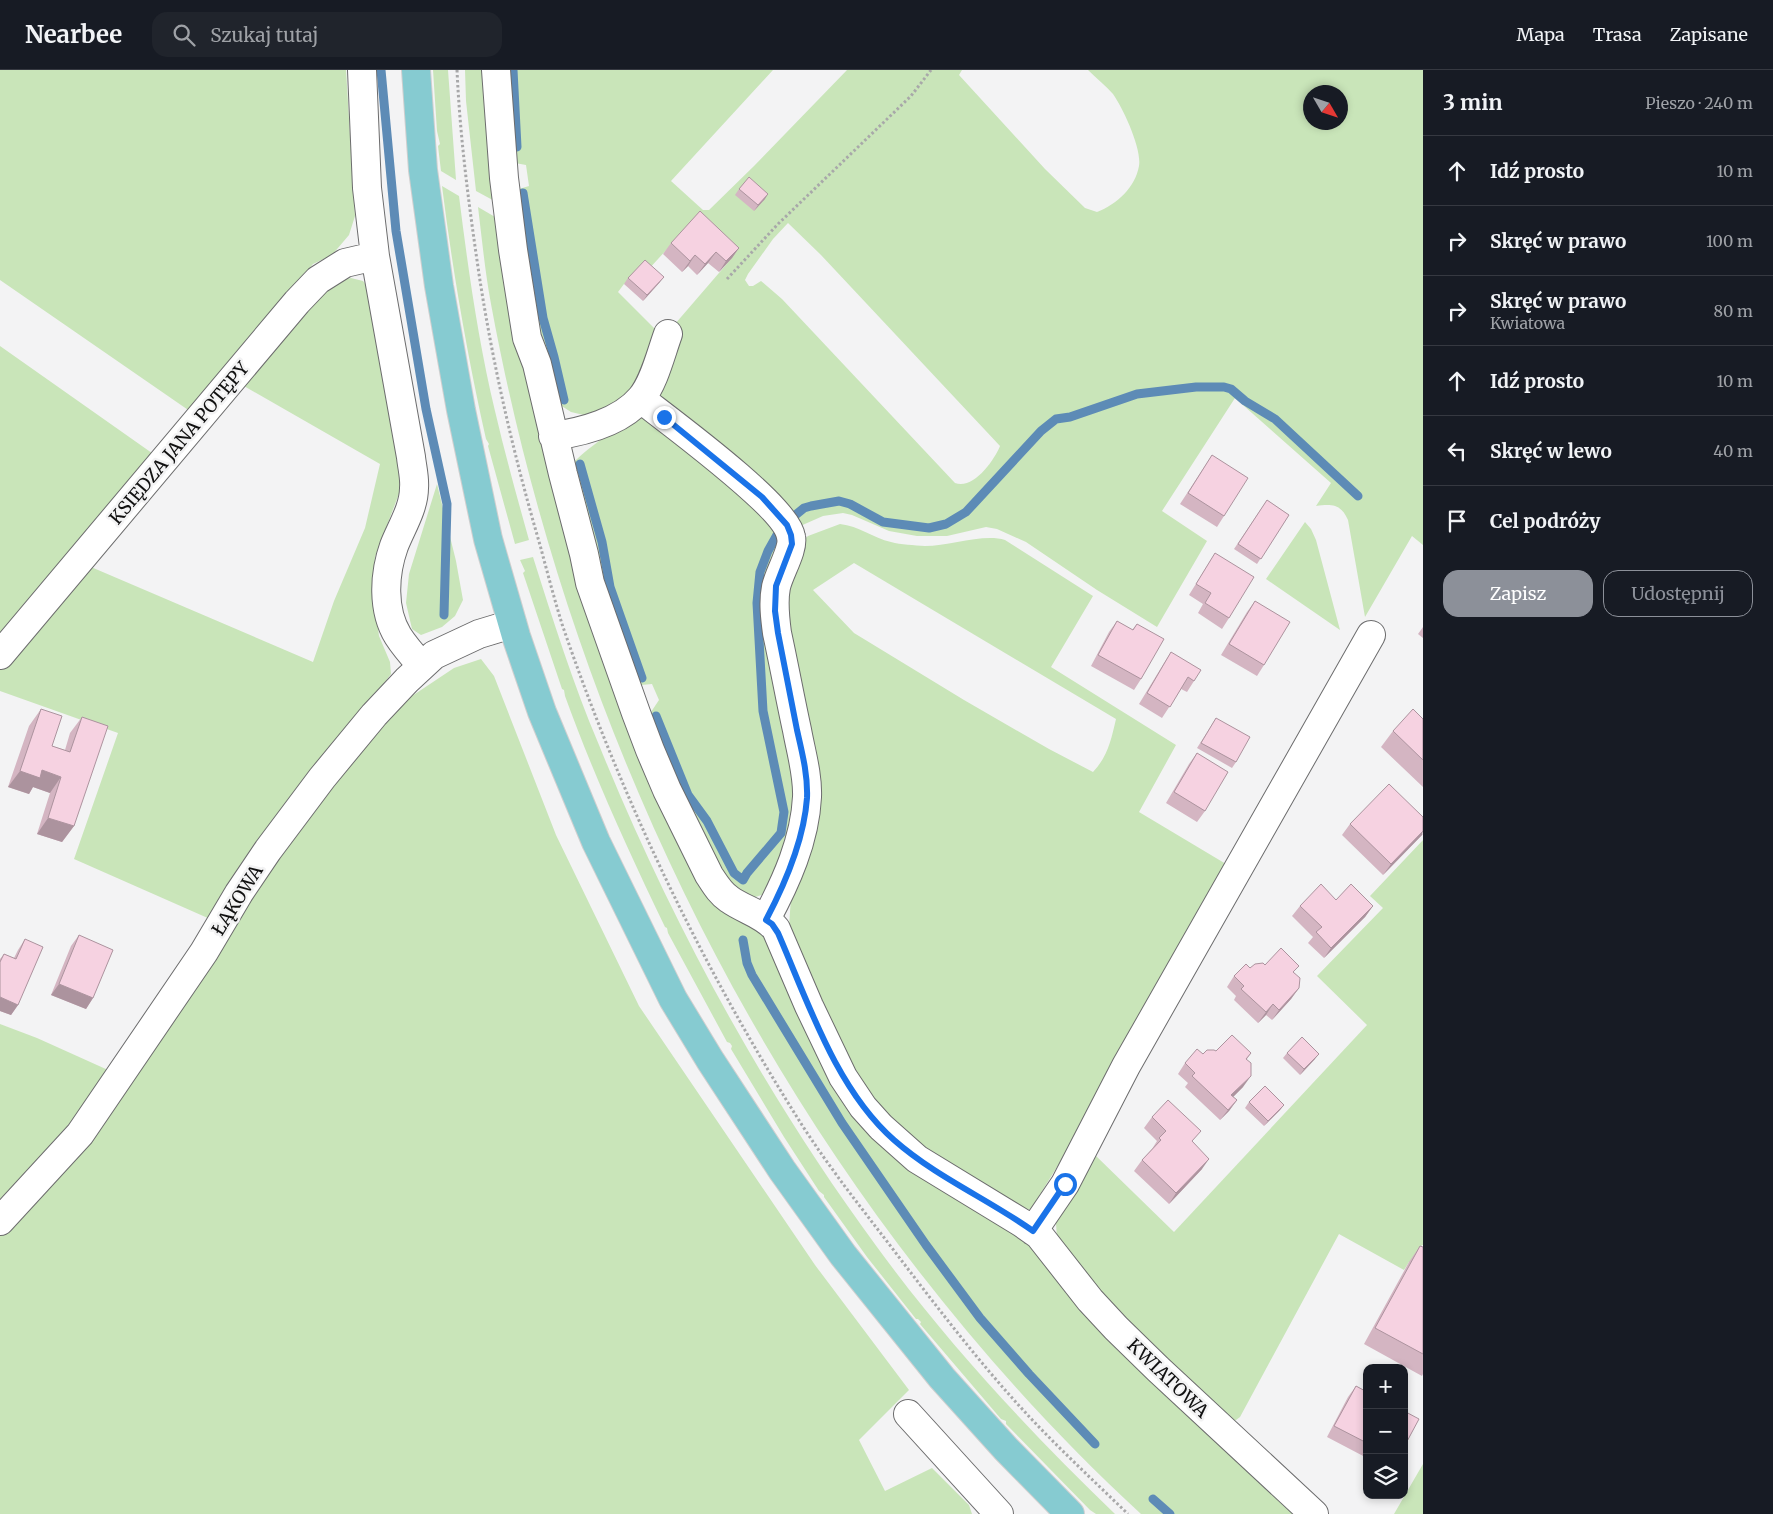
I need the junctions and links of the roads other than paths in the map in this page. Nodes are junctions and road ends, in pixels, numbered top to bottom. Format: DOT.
graph roads {
  1 [pos="362,70"];
  2 [pos="416,70"];
  3 [pos="496,70"];
  4 [pos="375,256"];
  5 [pos="668,334"];
  6 [pos="641,399"];
  7 [pos="553,436"];
  8 [pos="512,624"];
  9 [pos="1371,635"];
  10 [pos="0,655"];
  11 [pos="422,666"];
  12 [pos="766,920"];
  13 [pos="0,1221"];
  14 [pos="1033,1231"];
  15 [pos="908,1414"];
  16 [pos="999,1514"];
  17 [pos="1070,1514"];
  18 [pos="1314,1514"];
  1 -- 4 [label="street"];
  2 -- 8 [label="main road"];
  3 -- 7 [label="street"];
  4 -- 10 [label="street, KSIĘDZA JANA POTĘPY"];
  4 -- 11 [label="street"];
  5 -- 6 [label="street"];
  6 -- 7 [label="street"];
  6 -- 12 [label="street"];
  7 -- 12 [label="street"];
  8 -- 11 [label="street, ŁĄKOWA"];
  8 -- 17 [label="main road"];
  9 -- 14 [label="street"];
  11 -- 13 [label="street, ŁĄKOWA"];
  12 -- 14 [label="street, KWIATOWA"];
  14 -- 18 [label="street, KWIATOWA"];
  15 -- 16 [label="street"];
}
